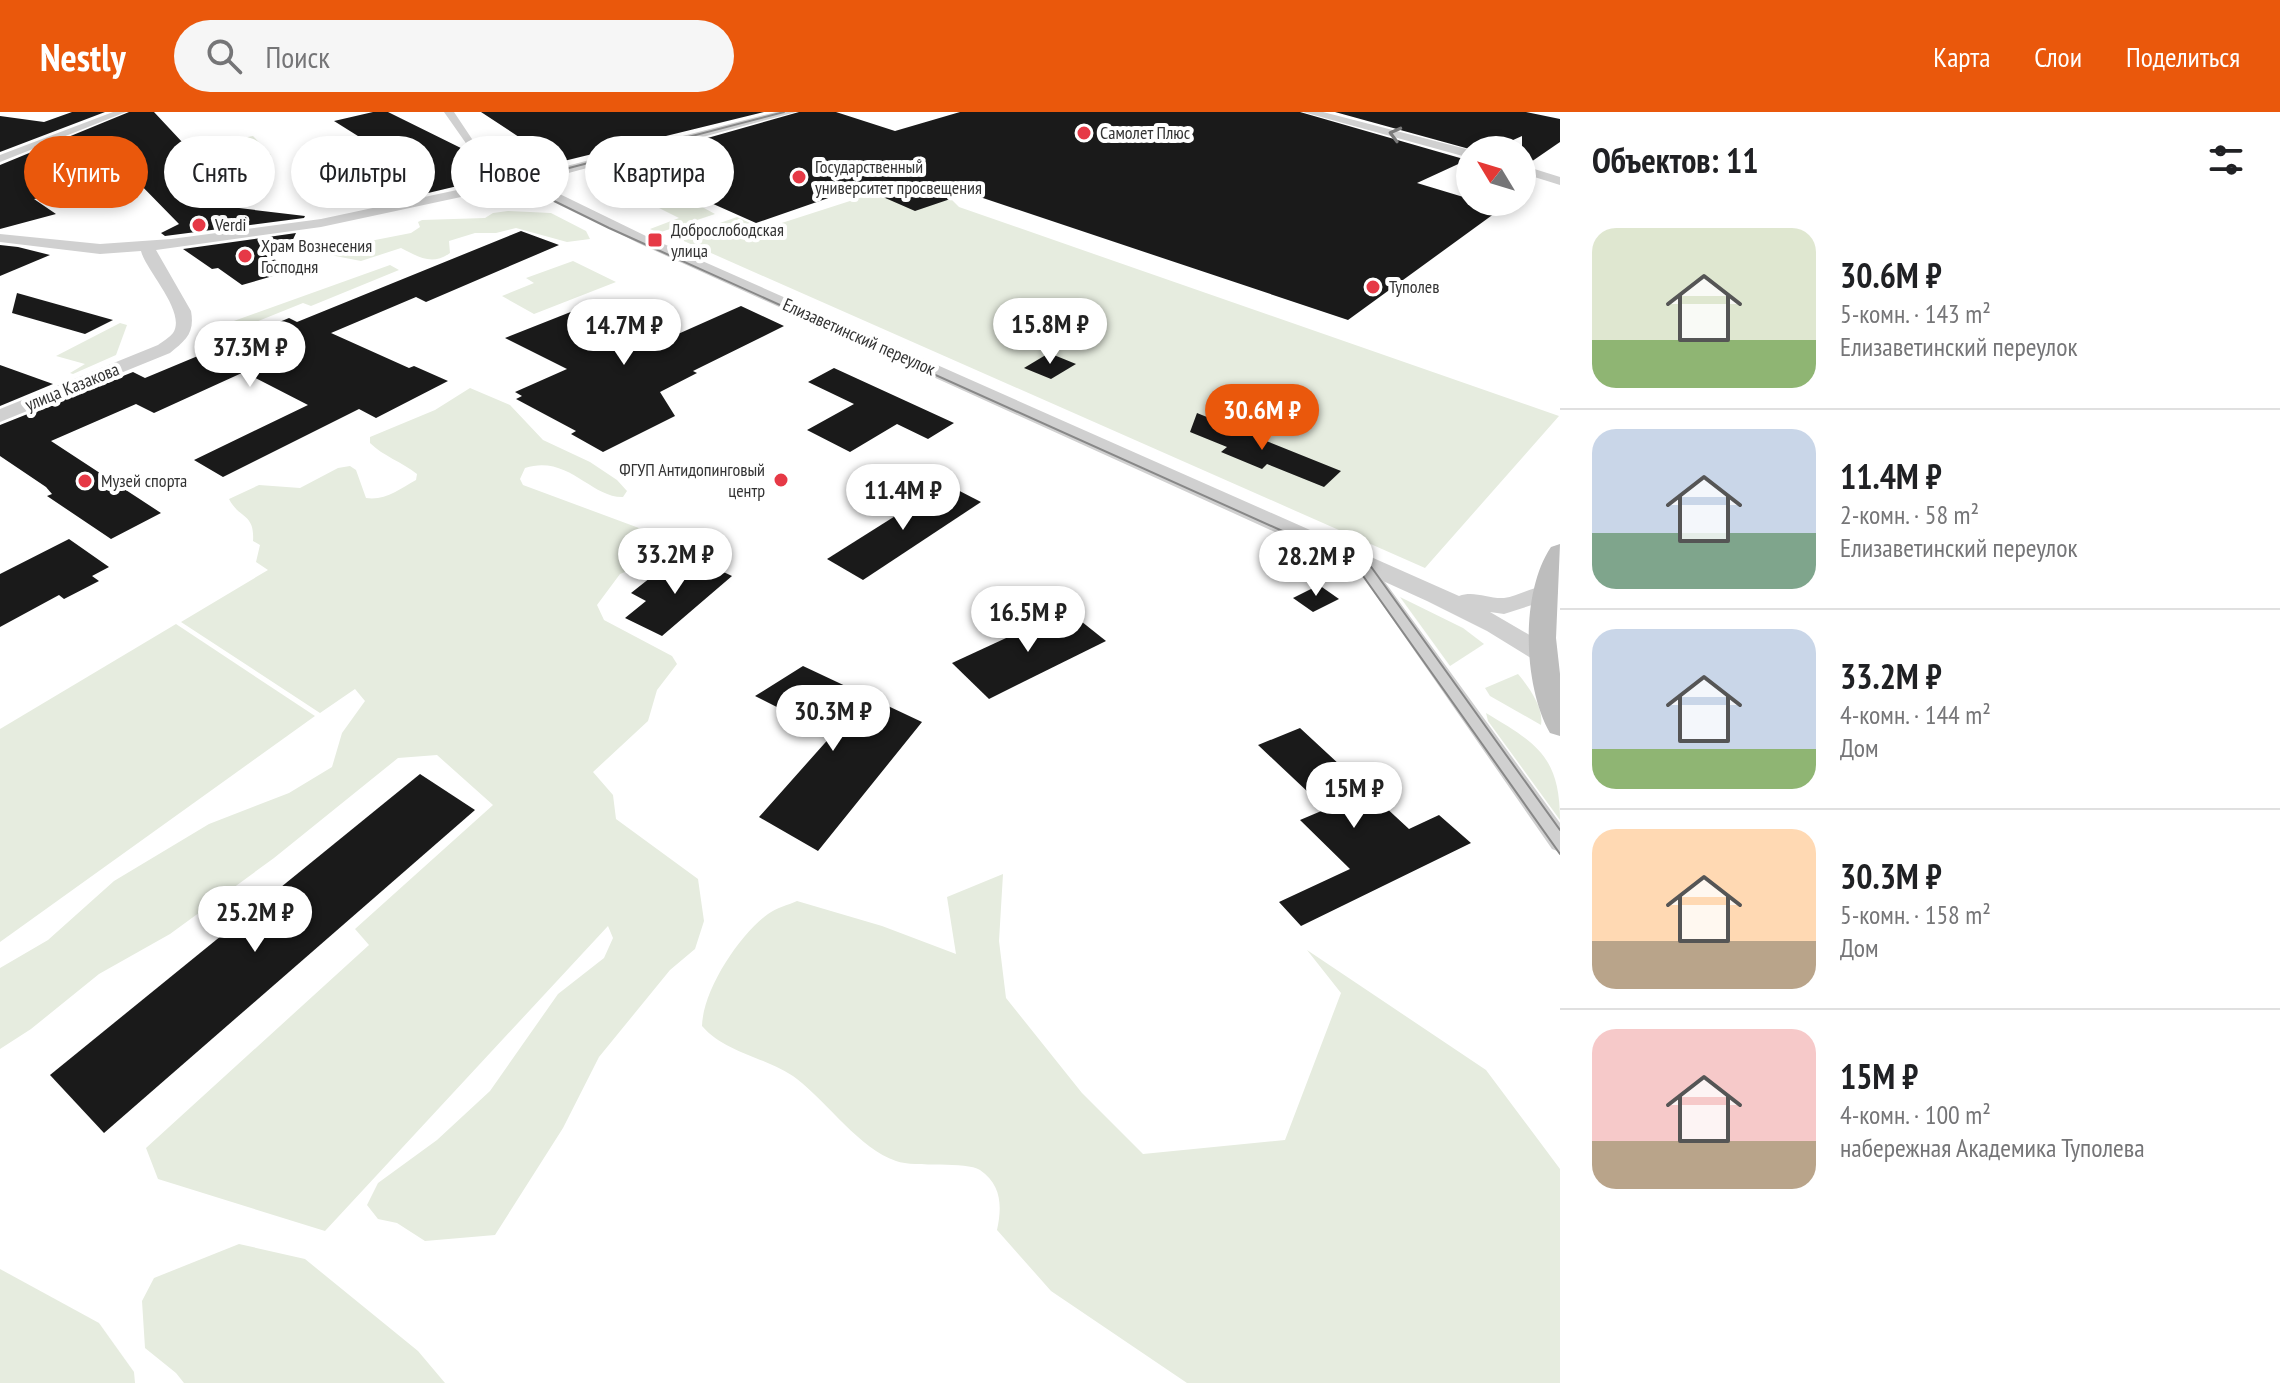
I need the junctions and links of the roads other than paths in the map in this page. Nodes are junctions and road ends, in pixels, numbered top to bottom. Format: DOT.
graph roads {
  1 [pos="121,112"];
  2 [pos="449,112"];
  3 [pos="790,112"];
  4 [pos="1309,112"];
  5 [pos="465,136"];
  6 [pos="1456,150"];
  7 [pos="0,159"];
  8 [pos="569,168"];
  9 [pos="1536,172"];
  10 [pos="1560,181"];
  11 [pos="451,195"];
  12 [pos="569,205"];
  13 [pos="0,238"];
  14 [pos="147,246"];
  15 [pos="0,416"];
  16 [pos="1560,552"];
  17 [pos="1363,564"];
  18 [pos="1406,582"];
  19 [pos="1546,593"];
  20 [pos="1543,654"];
  21 [pos="1560,725"];
  22 [pos="1560,842"];
  1 -- 7 [label="street"];
  2 -- 5 [label="street"];
  3 -- 8 [label="street"];
  6 -- 4 [label="street, one-way"];
  9 -- 10 [label="street"];
  11 -- 14 [label="street"];
  12 -- 17 [label="street, Елизаветинский переулок"];
  13 -- 14 [label="street"];
  14 -- 15 [label="street, улица Казакова"];
  16 -- 19 [label="main road"];
  17 -- 18 [label="street, Елизаветинский переулок"];
  17 -- 22 [label="street"];
  18 -- 19 [label="street"];
  18 -- 20 [label="street, Елизаветинский переулок"];
  19 -- 20 [label="main road"];
  20 -- 21 [label="main road"];
}
